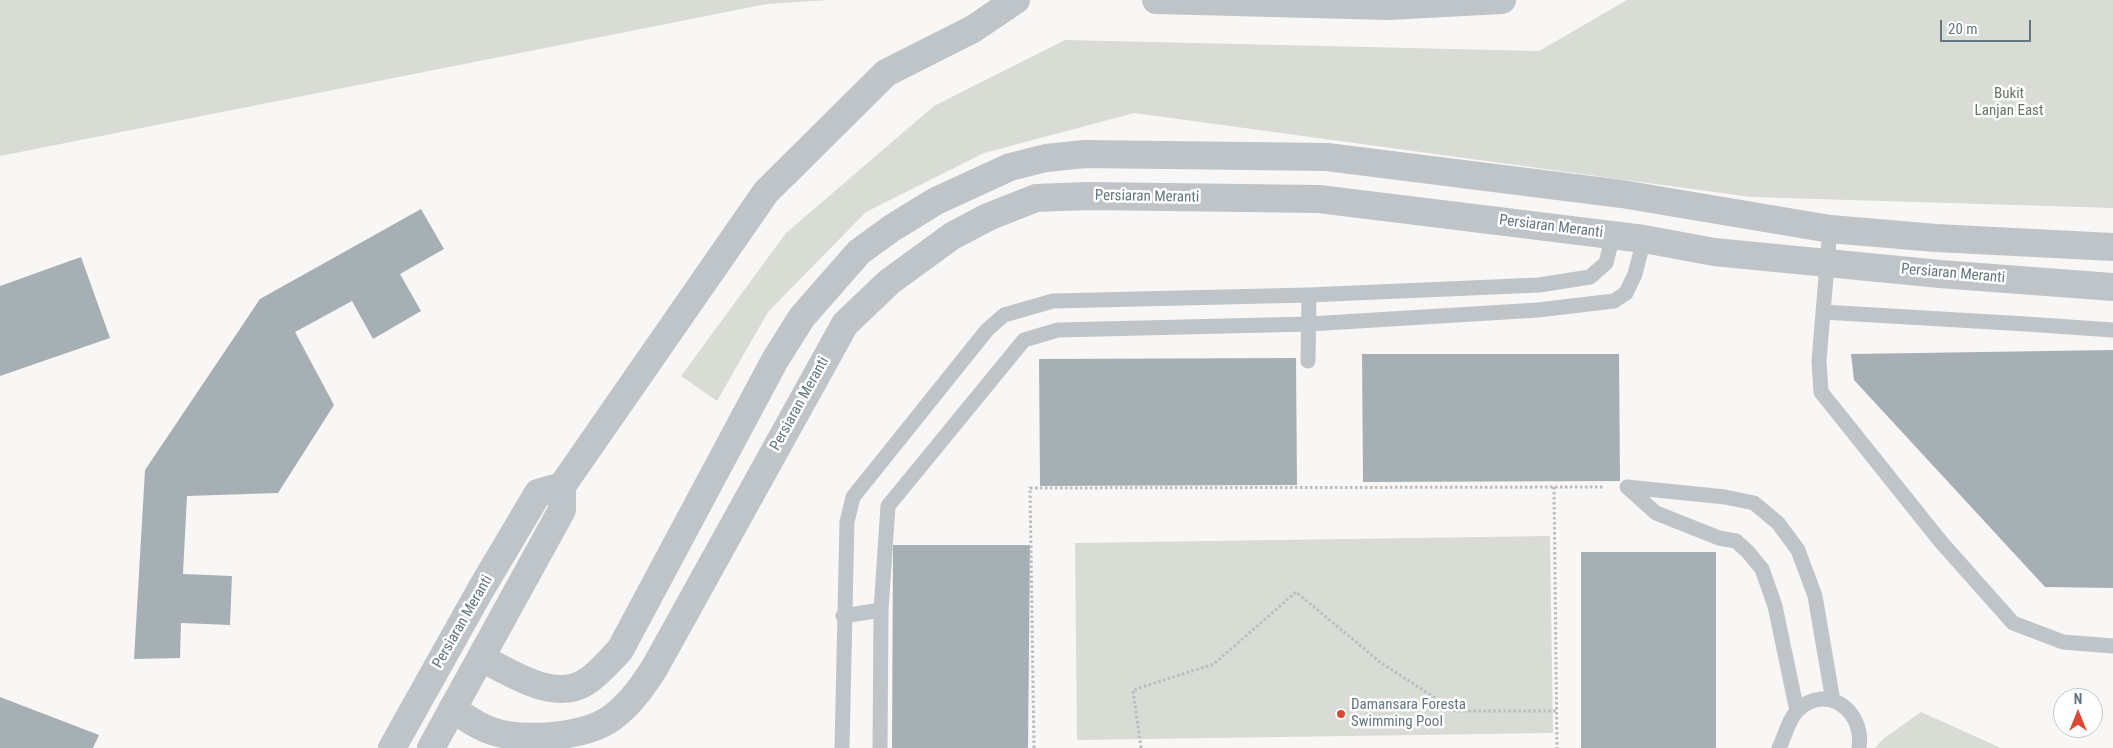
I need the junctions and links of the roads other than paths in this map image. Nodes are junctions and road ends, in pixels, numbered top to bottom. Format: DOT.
graph roads {
  1 [pos="1016,0"];
  2 [pos="1156,0"];
  3 [pos="1502,0"];
  4 [pos="1622,194"];
  5 [pos="1653,199"];
  6 [pos="1830,229"];
  7 [pos="1613,235"];
  8 [pos="1644,239"];
  9 [pos="2113,247"];
  10 [pos="1827,262"];
  11 [pos="2113,287"];
  12 [pos="1309,295"];
  13 [pos="1823,312"];
  14 [pos="1309,324"];
  15 [pos="2113,330"];
  16 [pos="1308,361"];
  17 [pos="562,486"];
  18 [pos="481,589"];
  19 [pos="881,610"];
  20 [pos="843,616"];
  21 [pos="2113,646"];
  22 [pos="481,658"];
  23 [pos="456,680"];
  24 [pos="1833,701"];
  25 [pos="452,709"];
  26 [pos="1797,710"];
  27 [pos="1786,733"];
  28 [pos="395,742"];
  29 [pos="431,748"];
  30 [pos="842,748"];
  31 [pos="880,748"];
  32 [pos="1779,748"];
  33 [pos="1788,748"];
  34 [pos="1859,748"];
  1 -- 17 [label="street"];
  2 -- 3 [label="street"];
  4 -- 5 [label="street"];
  4 -- 7 [label="street"];
  4 -- 22 [label="street"];
  5 -- 6 [label="street"];
  5 -- 8 [label="street"];
  6 -- 9 [label="street"];
  6 -- 10 [label="lane"];
  7 -- 8 [label="street, Persiaran Meranti"];
  7 -- 12 [label="lane"];
  7 -- 25 [label="street, Persiaran Meranti"];
  8 -- 10 [label="street, Persiaran Meranti"];
  8 -- 14 [label="lane"];
  10 -- 11 [label="street, Persiaran Meranti"];
  10 -- 13 [label="lane"];
  12 -- 14 [label="lane"];
  12 -- 20 [label="lane"];
  13 -- 15 [label="lane"];
  13 -- 21 [label="lane"];
  14 -- 16 [label="lane"];
  14 -- 19 [label="lane"];
  17 -- 18 [label="street, Persiaran Meranti"];
  17 -- 22 [label="street"];
  18 -- 23 [label="street"];
  18 -- 28 [label="street, Persiaran Meranti"];
  19 -- 20 [label="lane"];
  19 -- 31 [label="lane"];
  20 -- 30 [label="lane"];
  22 -- 23 [label="street"];
  22 -- 25 [label="street"];
  23 -- 25 [label="street"];
  23 -- 28 [label="street"];
  24 -- 26 [label="lane"];
  24 -- 26 [label="lane"];
  24 -- 34 [label="lane"];
  25 -- 29 [label="street"];
  26 -- 27 [label="lane"];
  27 -- 32 [label="lane"];
  27 -- 33 [label="lane"];
}
